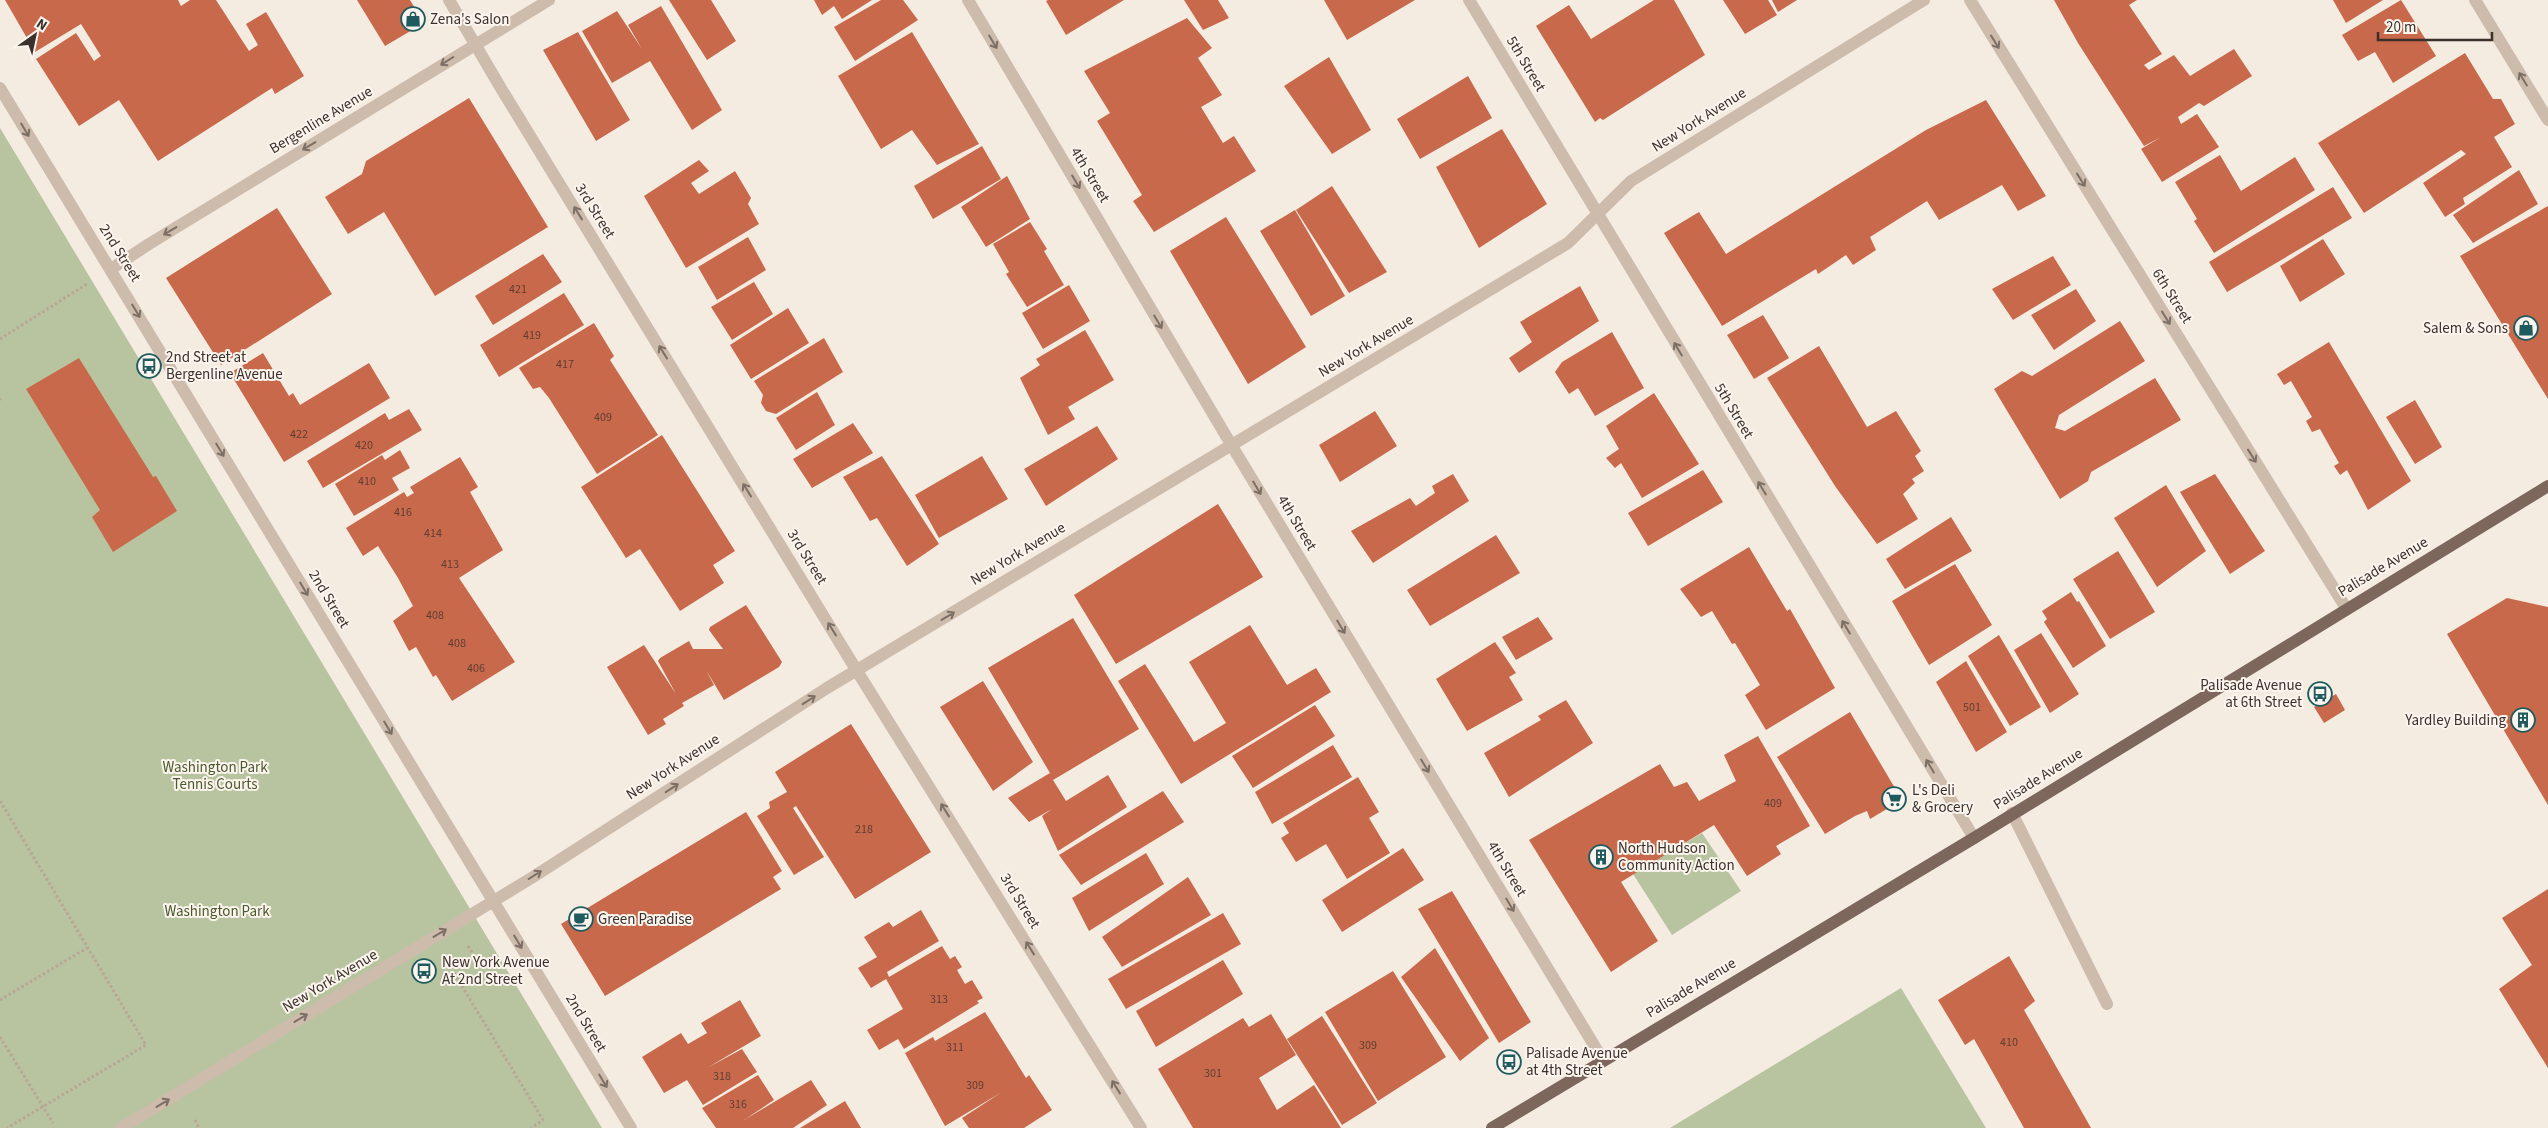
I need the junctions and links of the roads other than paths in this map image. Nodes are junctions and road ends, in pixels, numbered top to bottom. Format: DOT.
graph roads {
  1 [pos="449,0"];
  2 [pos="549,0"];
  3 [pos="968,0"];
  4 [pos="1469,0"];
  5 [pos="1924,0"];
  6 [pos="1970,0"];
  7 [pos="2475,0"];
  8 [pos="475,44"];
  9 [pos="0,88"];
  10 [pos="2548,120"];
  11 [pos="1597,216"];
  12 [pos="111,269"];
  13 [pos="1232,446"];
  14 [pos="2547,489"];
  15 [pos="2346,608"];
  16 [pos="857,671"];
  17 [pos="2012,813"];
  18 [pos="1974,838"];
  19 [pos="493,901"];
  20 [pos="2107,1004"];
  21 [pos="1603,1060"];
  22 [pos="121,1128"];
  23 [pos="631,1128"];
  24 [pos="1141,1128"];
  25 [pos="1492,1128"];
  1 -- 8 [label="street, 3rd Street"];
  2 -- 8 [label="street, Bergenline Avenue"];
  3 -- 13 [label="street, 4th Street, one-way"];
  4 -- 11 [label="street, 5th Street"];
  5 -- 11 [label="street, New York Avenue"];
  6 -- 15 [label="street, 6th Street, one-way"];
  10 -- 7 [label="street, one-way"];
  8 -- 12 [label="street, Bergenline Avenue, one-way"];
  16 -- 8 [label="street, 3rd Street, one-way"];
  9 -- 12 [label="street, 2nd Street, one-way"];
  11 -- 13 [label="street, New York Avenue"];
  18 -- 11 [label="street, 5th Street, one-way"];
  12 -- 19 [label="street, 2nd Street, one-way"];
  16 -- 13 [label="street, New York Avenue, one-way"];
  13 -- 21 [label="street, 4th Street, one-way"];
  14 -- 15 [label="main road, Palisade Avenue"];
  15 -- 17 [label="main road, Palisade Avenue"];
  19 -- 16 [label="street, New York Avenue, one-way"];
  24 -- 16 [label="street, 3rd Street, one-way"];
  17 -- 18 [label="main road, Palisade Avenue"];
  17 -- 20 [label="street"];
  18 -- 21 [label="main road, Palisade Avenue"];
  22 -- 19 [label="street, New York Avenue, one-way"];
  19 -- 23 [label="street, 2nd Street, one-way"];
  21 -- 25 [label="main road, Palisade Avenue"];
}
